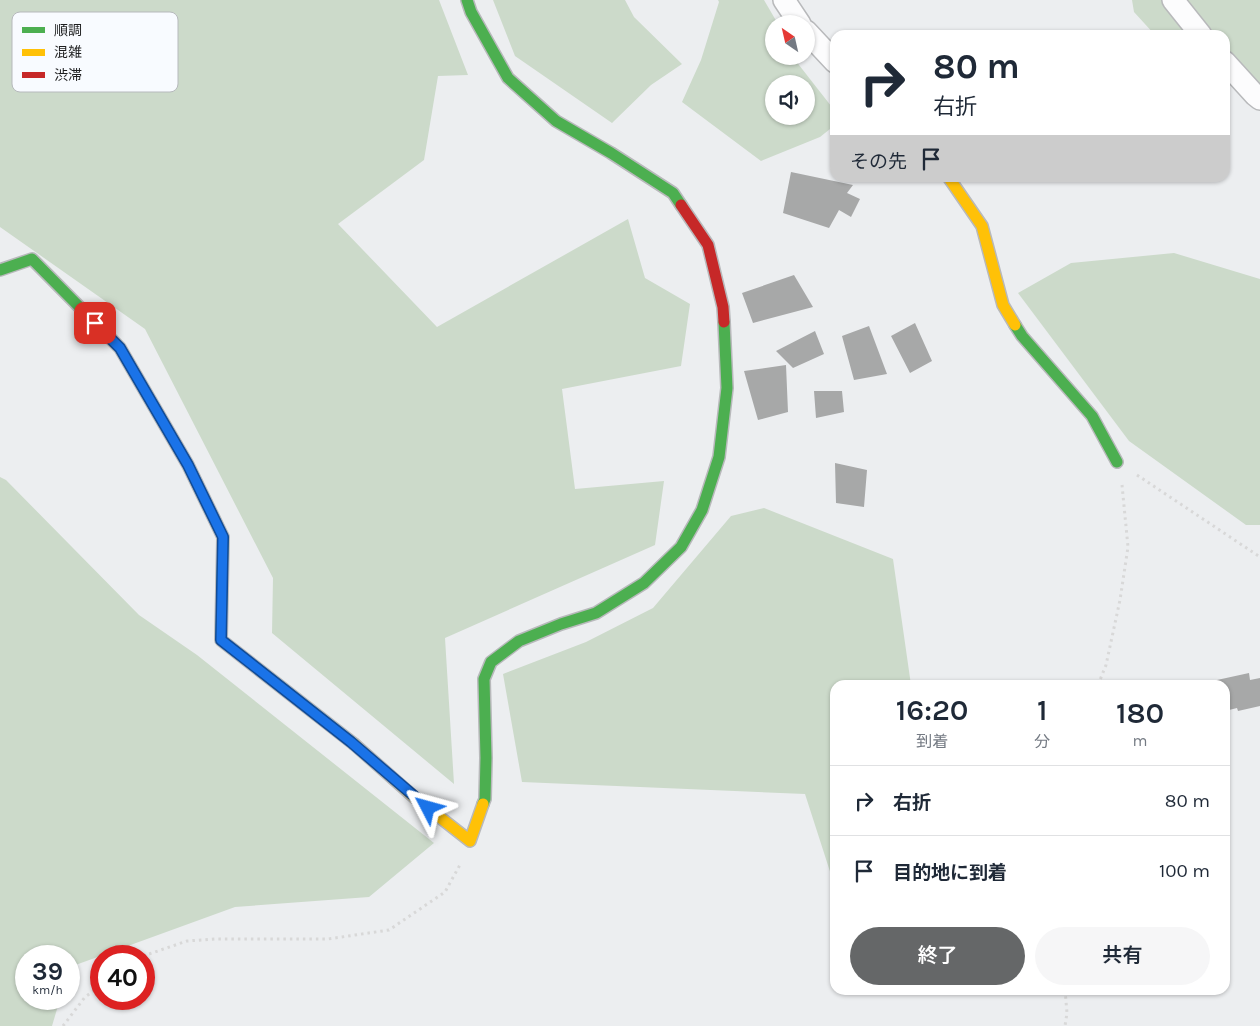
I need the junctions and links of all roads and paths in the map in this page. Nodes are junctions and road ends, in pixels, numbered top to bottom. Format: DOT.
graph roads {
  1 [pos="467,0"];
  2 [pos="784,0"];
  3 [pos="1173,0"];
  4 [pos="794,15"];
  5 [pos="1197,30"];
  6 [pos="815,41"];
  7 [pos="830,57"];
  8 [pos="1230,68"];
  9 [pos="1260,99"];
  10 [pos="952,182"];
  11 [pos="0,270"];
  12 [pos="1118,462"];
  13 [pos="1260,557"];
  14 [pos="1100,680"];
  15 [pos="470,841"];
  16 [pos="155,952"];
  17 [pos="90,994"];
  18 [pos="1065,995"];
  19 [pos="63,1026"];
  20 [pos="1065,1026"];
  1 -- 15 [label="street"];
  2 -- 4 [label="street"];
  3 -- 5 [label="street"];
  6 -- 7 [label="street"];
  8 -- 9 [label="street"];
  10 -- 12 [label="street"];
  11 -- 15 [label="street"];
  12 -- 13 [label="path"];
  12 -- 14 [label="path"];
  15 -- 16 [label="path"];
  17 -- 19 [label="path"];
  18 -- 20 [label="path"];
}
